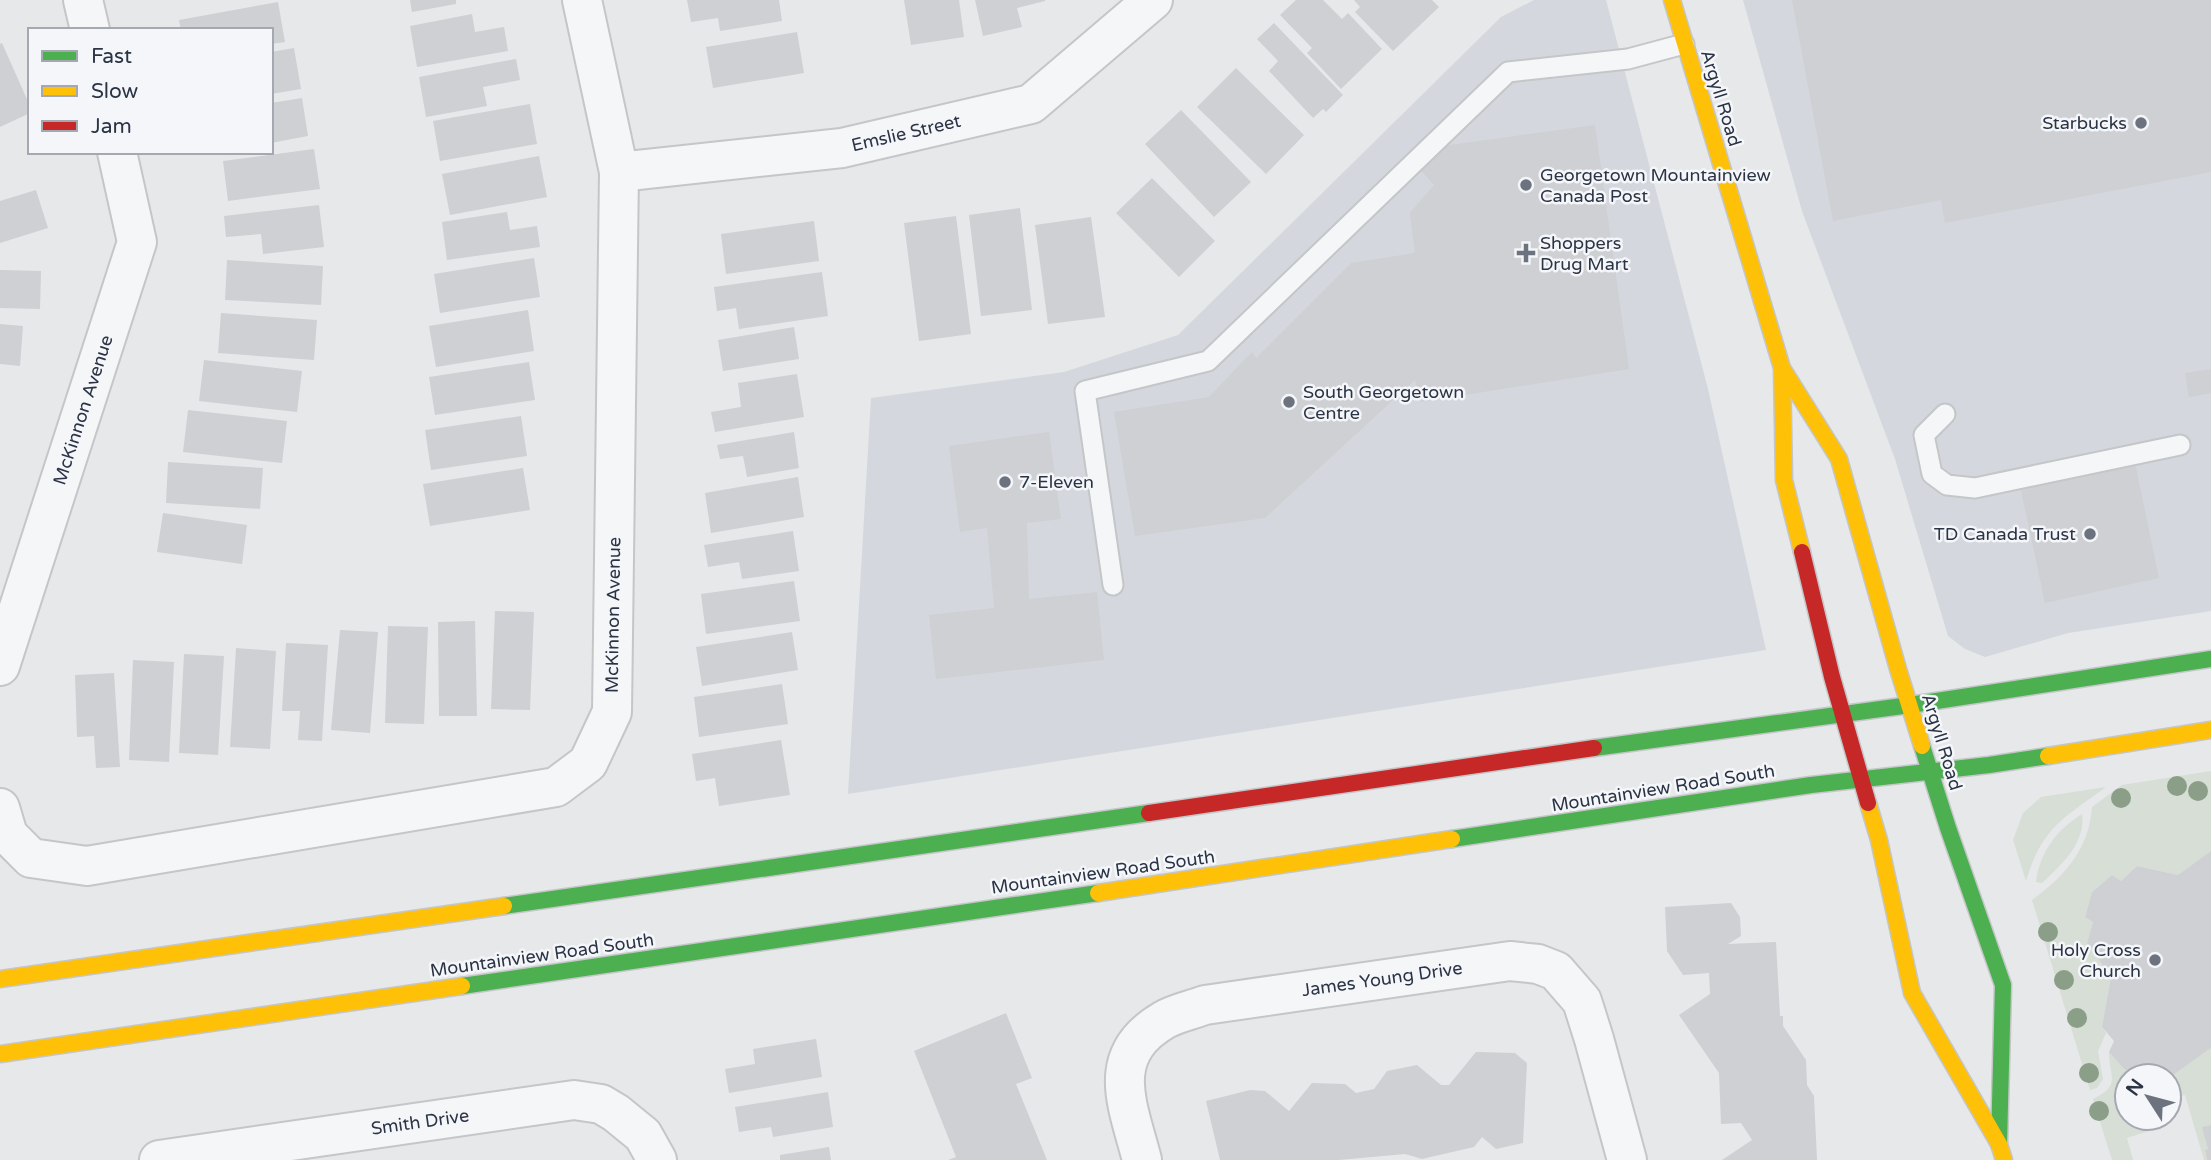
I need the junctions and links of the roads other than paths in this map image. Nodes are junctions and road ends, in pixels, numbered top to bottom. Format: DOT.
graph roads {
  1 [pos="83,0"];
  2 [pos="582,0"];
  3 [pos="1153,0"];
  4 [pos="1672,0"];
  5 [pos="90,28"];
  6 [pos="1684,44"];
  7 [pos="117,154"];
  8 [pos="619,172"];
  9 [pos="1782,368"];
  10 [pos="1945,414"];
  11 [pos="2180,445"];
  12 [pos="1113,584"];
  13 [pos="2211,659"];
  14 [pos="0,666"];
  15 [pos="1910,705"];
  16 [pos="1843,713"];
  17 [pos="2211,730"];
  18 [pos="1931,771"];
  19 [pos="1861,779"];
  20 [pos="0,808"];
  21 [pos="0,979"];
  22 [pos="0,1054"];
  23 [pos="2002,1152"];
  24 [pos="159,1160"];
  25 [pos="657,1160"];
  26 [pos="1142,1160"];
  27 [pos="1627,1160"];
  1 -- 5 [label="street"];
  2 -- 8 [label="street, McKinnon Avenue"];
  3 -- 8 [label="street, Emslie Street"];
  4 -- 6 [label="main road, Argyll Road"];
  6 -- 9 [label="main road, Argyll Road"];
  6 -- 12 [label="lane"];
  7 -- 14 [label="street, McKinnon Avenue"];
  8 -- 20 [label="street, McKinnon Avenue"];
  9 -- 15 [label="main road, Argyll Road"];
  9 -- 16 [label="main road, Argyll Road"];
  10 -- 11 [label="lane"];
  13 -- 15 [label="main road"];
  15 -- 16 [label="main road"];
  15 -- 18 [label="main road, Argyll Road"];
  16 -- 19 [label="main road, Argyll Road"];
  16 -- 21 [label="main road"];
  17 -- 18 [label="main road, Mountainview Road South"];
  18 -- 19 [label="main road, Mountainview Road South"];
  18 -- 23 [label="main road, Argyll Road"];
  19 -- 22 [label="main road, Mountainview Road South"];
  19 -- 23 [label="main road, Argyll Road"];
  24 -- 25 [label="street, Smith Drive"];
  26 -- 27 [label="street, James Young Drive"];
}
